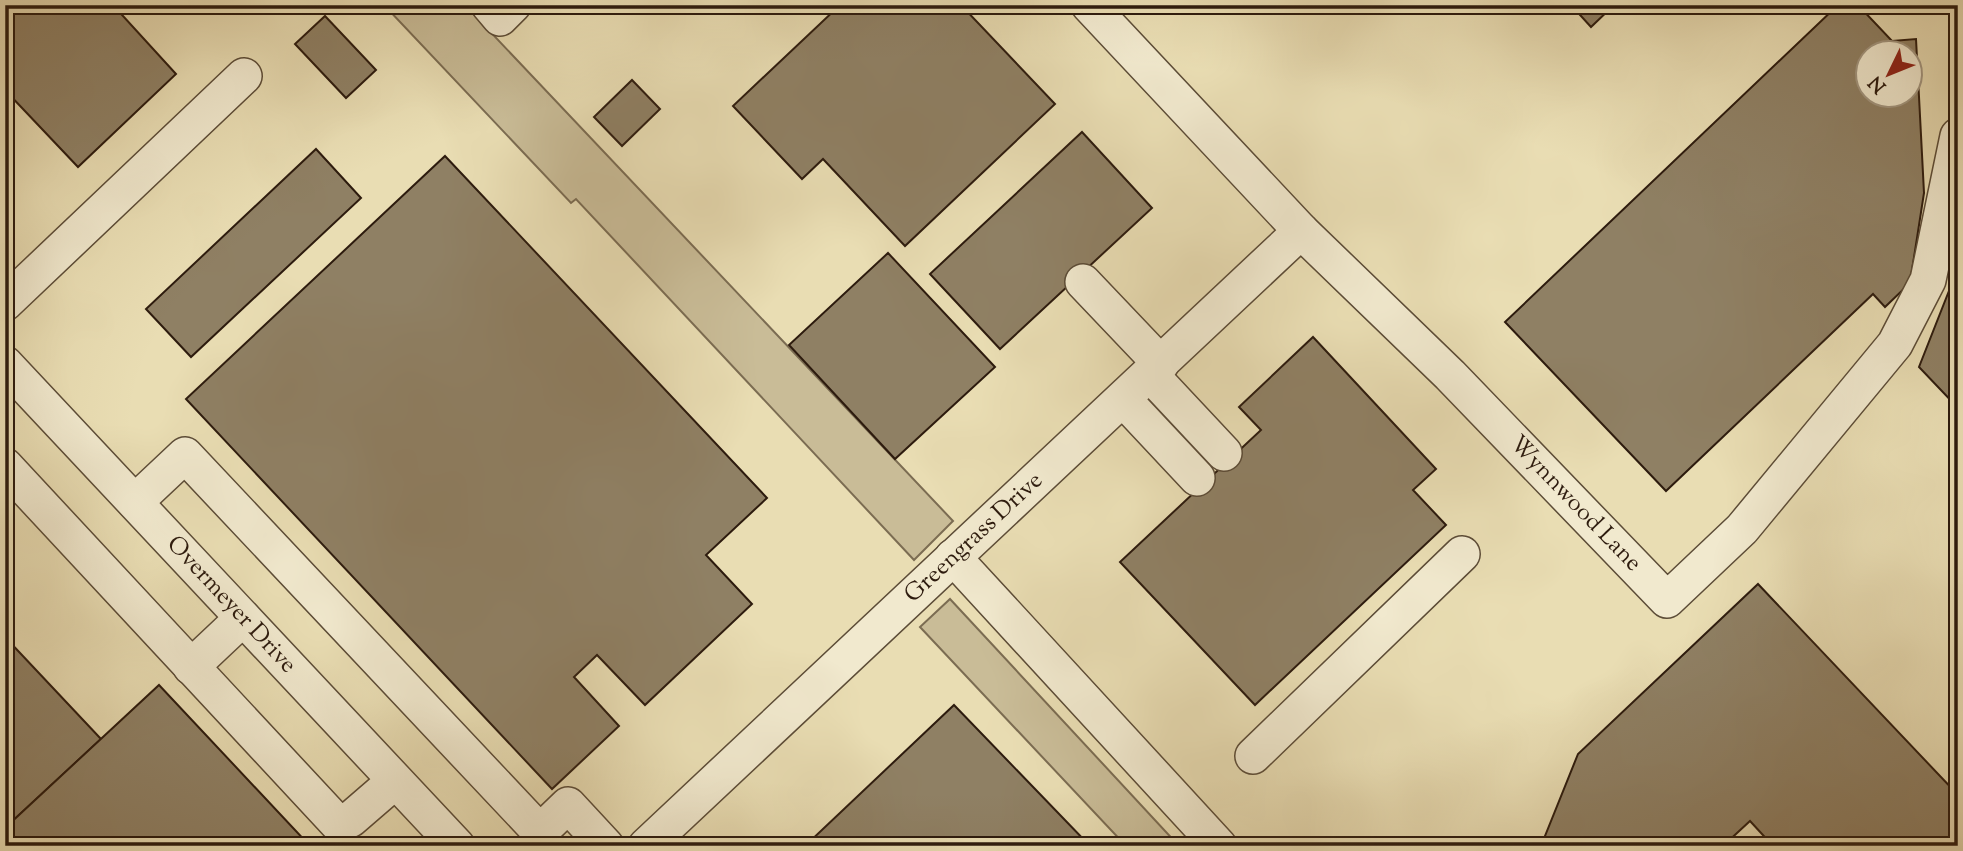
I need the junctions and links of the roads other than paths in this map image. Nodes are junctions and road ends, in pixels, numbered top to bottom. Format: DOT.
graph roads {
  1 [pos="489,5"];
  2 [pos="513,5"];
  3 [pos="1089,5"];
  4 [pos="244,76"];
  5 [pos="1958,136"];
  6 [pos="1301,231"];
  7 [pos="1083,282"];
  8 [pos="5,303"];
  9 [pos="5,364"];
  10 [pos="1155,369"];
  11 [pos="1123,399"];
  12 [pos="1224,453"];
  13 [pos="5,466"];
  14 [pos="1197,478"];
  15 [pos="135,502"];
  16 [pos="1462,554"];
  17 [pos="953,557"];
  18 [pos="243,618"];
  19 [pos="191,667"];
  20 [pos="1253,756"];
  21 [pos="395,780"];
  22 [pos="457,846"];
  23 [pos="606,846"];
  24 [pos="646,846"];
  25 [pos="1219,846"];
  1 -- 2 [label="street"];
  3 -- 6 [label="street, Wynnwood Lane"];
  4 -- 8 [label="street"];
  5 -- 6 [label="street, Wynnwood Lane"];
  6 -- 10 [label="street, Greengrass Drive"];
  7 -- 10 [label="street"];
  9 -- 15 [label="street, Overmeyer Drive"];
  10 -- 11 [label="street, Greengrass Drive"];
  10 -- 12 [label="street"];
  11 -- 14 [label="street"];
  11 -- 17 [label="street, Greengrass Drive"];
  13 -- 19 [label="street"];
  15 -- 18 [label="street, Overmeyer Drive"];
  15 -- 23 [label="street"];
  16 -- 20 [label="street"];
  17 -- 24 [label="street, Greengrass Drive"];
  17 -- 25 [label="street"];
  18 -- 19 [label="street"];
  18 -- 21 [label="street, Overmeyer Drive"];
  19 -- 21 [label="street"];
  21 -- 22 [label="street, Overmeyer Drive"];
}
